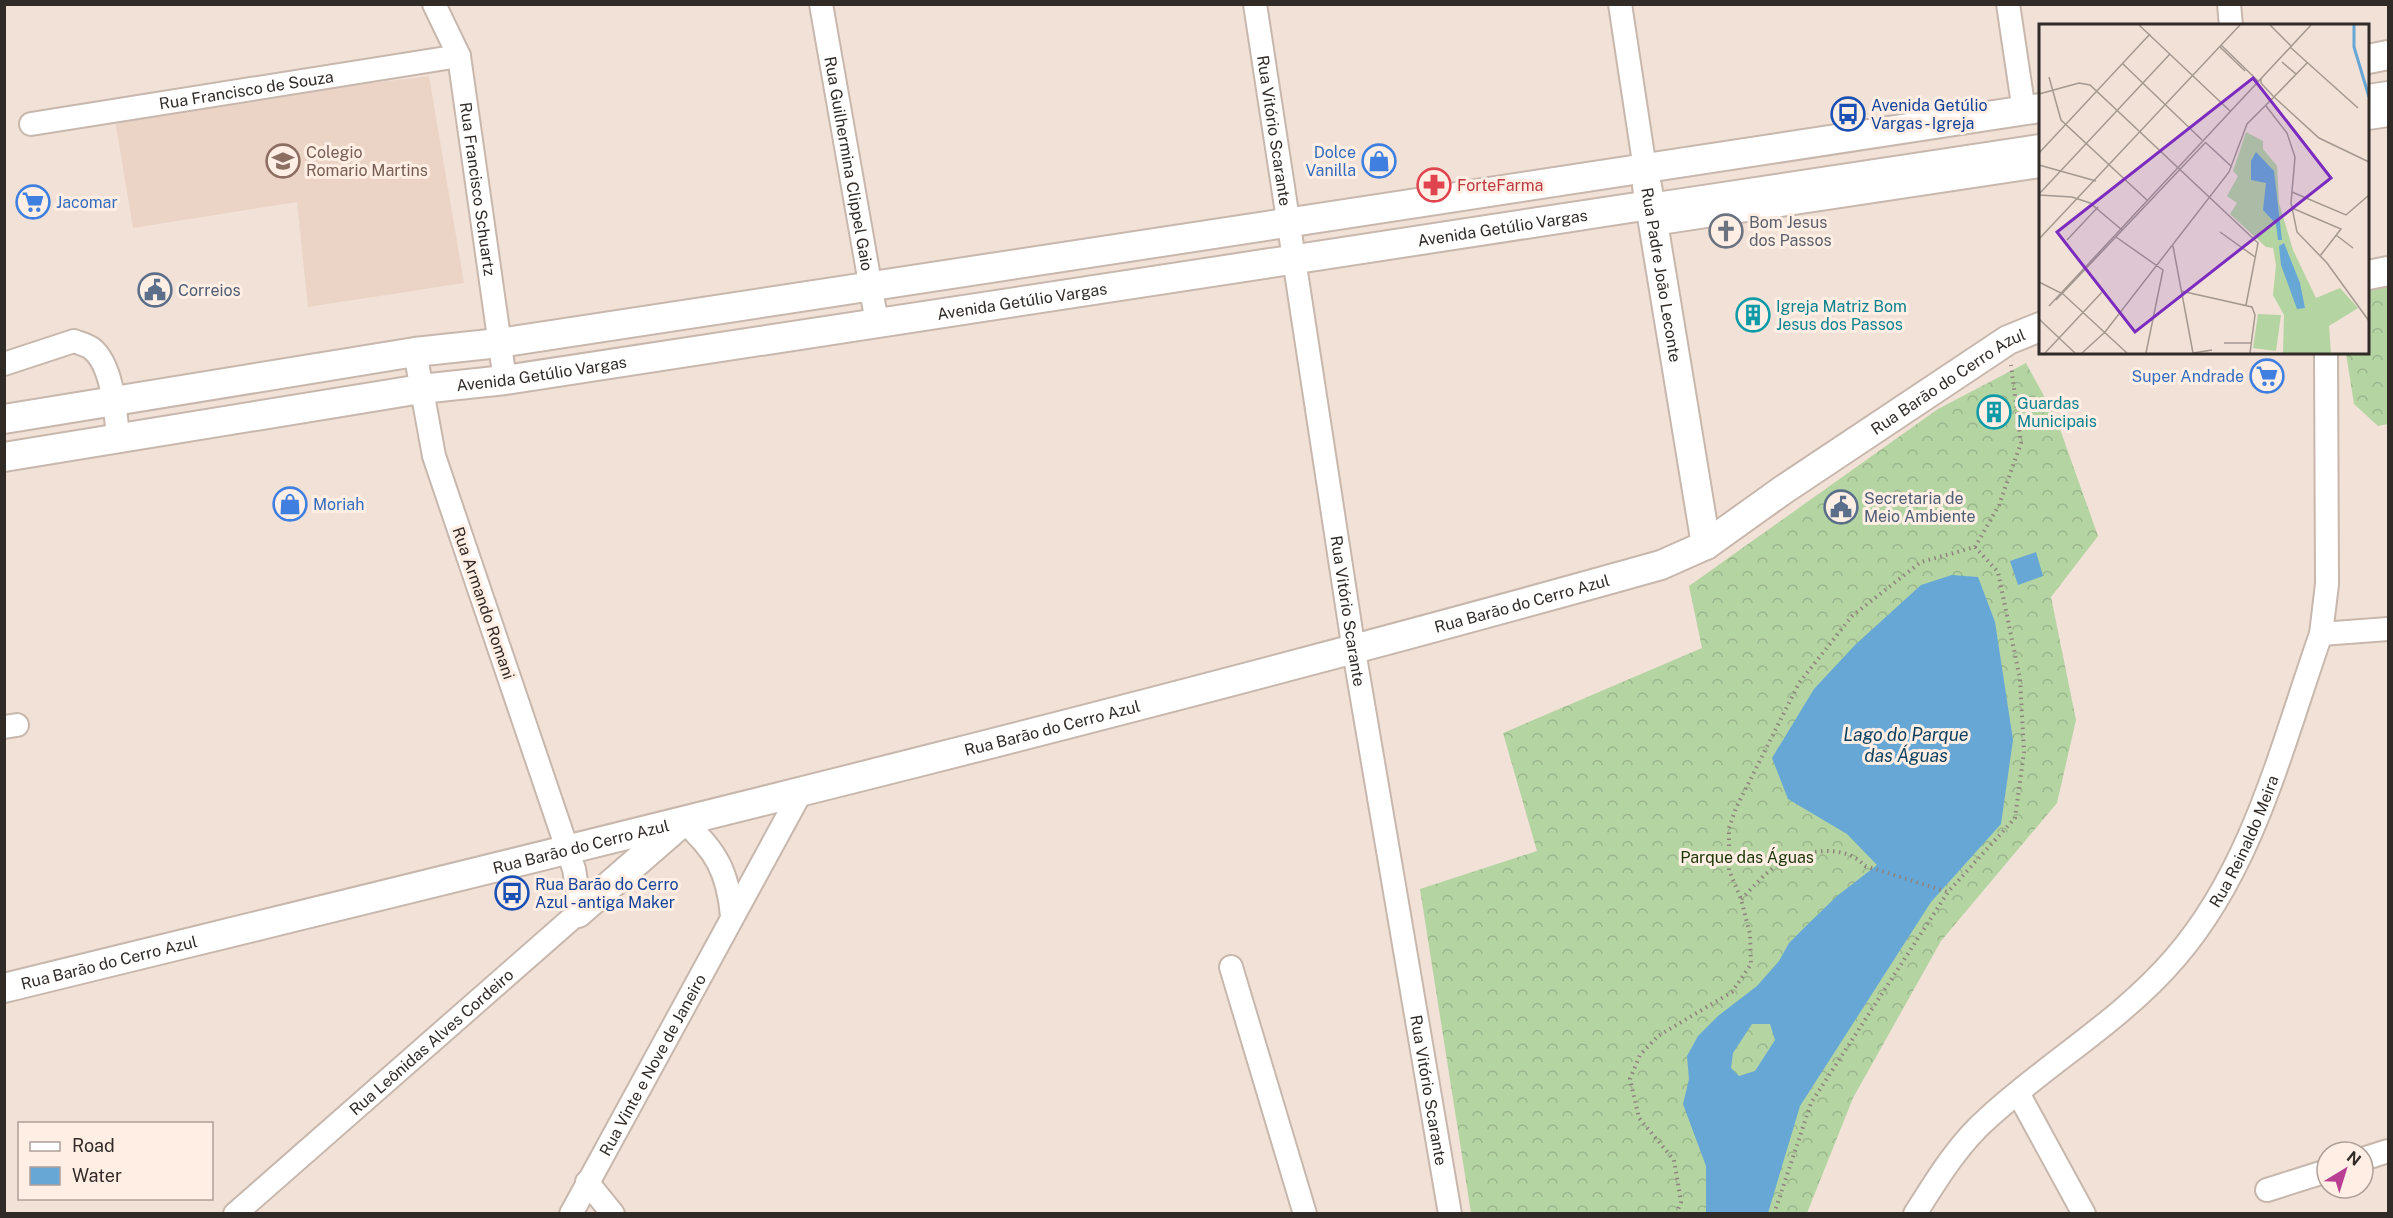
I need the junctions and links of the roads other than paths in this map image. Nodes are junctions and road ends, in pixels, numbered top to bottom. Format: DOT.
graph roads {
  1 [pos="434,4"];
  2 [pos="821,4"];
  3 [pos="1255,4"];
  4 [pos="1620,4"];
  5 [pos="2008,4"];
  6 [pos="2229,4"];
  7 [pos="2231,24"];
  8 [pos="459,56"];
  9 [pos="2388,93"];
  10 [pos="2369,96"];
  11 [pos="2032,109"];
  12 [pos="2388,115"];
  13 [pos="2369,118"];
  14 [pos="31,124"];
  15 [pos="2039,146"];
  16 [pos="2039,166"];
  17 [pos="1645,169"];
  18 [pos="1651,215"];
  19 [pos="1291,221"];
  20 [pos="1295,259"];
  21 [pos="2388,271"];
  22 [pos="2369,275"];
  23 [pos="870,286"];
  24 [pos="877,323"];
  25 [pos="2039,327"];
  26 [pos="499,343"];
  27 [pos="415,352"];
  28 [pos="2326,354"];
  29 [pos="4,364"];
  30 [pos="505,380"];
  31 [pos="421,389"];
  32 [pos="115,401"];
  33 [pos="4,419"];
  34 [pos="118,439"];
  35 [pos="4,458"];
  36 [pos="1706,545"];
  37 [pos="2388,629"];
  38 [pos="2321,634"];
  39 [pos="1354,651"];
  40 [pos="801,792"];
  41 [pos="683,821"];
  42 [pos="567,850"];
  43 [pos="578,913"];
  44 [pos="732,916"];
  45 [pos="1232,967"];
  46 [pos="4,988"];
  47 [pos="2018,1093"];
  48 [pos="2315,1175"];
  49 [pos="587,1182"];
  50 [pos="2267,1190"];
  51 [pos="1917,1212"];
  52 [pos="235,1214"];
  53 [pos="571,1214"];
  54 [pos="613,1214"];
  55 [pos="1305,1214"];
  56 [pos="1450,1214"];
  57 [pos="2084,1214"];
  1 -- 8 [label="street, Rua Francisco Schuartz"];
  2 -- 23 [label="street, Rua Guilhermina Clippel Gaio"];
  3 -- 19 [label="street, Rua Vitório Scarante"];
  4 -- 17 [label="street, Rua Padre João Leconte"];
  5 -- 11 [label="street"];
  6 -- 7 [label="street"];
  8 -- 14 [label="street, Rua Francisco de Souza"];
  8 -- 26 [label="street, Rua Francisco Schuartz"];
  9 -- 10 [label="street"];
  11 -- 17 [label="main road"];
  12 -- 13 [label="street"];
  15 -- 18 [label="street, Avenida Getúlio Vargas"];
  16 -- 18 [label="street, Avenida Getúlio Vargas"];
  17 -- 18 [label="main road, Rua Padre João Leconte"];
  17 -- 19 [label="main road"];
  18 -- 20 [label="main road, Avenida Getúlio Vargas"];
  18 -- 36 [label="main road, Rua Padre João Leconte"];
  19 -- 20 [label="street, Rua Vitório Scarante"];
  19 -- 23 [label="main road"];
  20 -- 24 [label="main road, Avenida Getúlio Vargas"];
  20 -- 39 [label="street, Rua Vitório Scarante"];
  21 -- 22 [label="main road"];
  23 -- 24 [label="street, Rua Guilhermina Clippel Gaio"];
  23 -- 26 [label="main road"];
  24 -- 30 [label="main road, Avenida Getúlio Vargas"];
  25 -- 36 [label="main road, Rua Barão do Cerro Azul"];
  26 -- 27 [label="main road"];
  26 -- 30 [label="street, Rua Francisco Schuartz"];
  27 -- 31 [label="street, Rua Armando Romani"];
  27 -- 32 [label="main road"];
  28 -- 38 [label="street, Rua Reinaldo Meira"];
  29 -- 32 [label="street"];
  30 -- 31 [label="main road, Avenida Getúlio Vargas"];
  31 -- 34 [label="main road, Avenida Getúlio Vargas"];
  31 -- 42 [label="street, Rua Armando Romani"];
  32 -- 33 [label="main road"];
  32 -- 34 [label="street"];
  34 -- 35 [label="main road, Avenida Getúlio Vargas"];
  36 -- 39 [label="main road, Rua Barão do Cerro Azul"];
  37 -- 38 [label="street"];
  38 -- 47 [label="street, Rua Reinaldo Meira"];
  39 -- 40 [label="main road, Rua Barão do Cerro Azul"];
  39 -- 56 [label="street, Rua Vitório Scarante"];
  40 -- 41 [label="main road, Rua Barão do Cerro Azul"];
  40 -- 44 [label="street, Rua Vinte e Nove de Janeiro"];
  41 -- 42 [label="main road, Rua Barão do Cerro Azul"];
  41 -- 43 [label="main road"];
  41 -- 44 [label="street"];
  42 -- 43 [label="street"];
  42 -- 46 [label="main road, Rua Barão do Cerro Azul"];
  43 -- 52 [label="street, Rua Leônidas Alves Cordeiro"];
  44 -- 49 [label="street, Rua Vinte e Nove de Janeiro"];
  45 -- 55 [label="street"];
  47 -- 51 [label="street, Rua Reinaldo Meira"];
  47 -- 57 [label="street"];
  48 -- 50 [label="street"];
  49 -- 53 [label="street, Rua Vinte e Nove de Janeiro"];
  49 -- 54 [label="street"];
}
